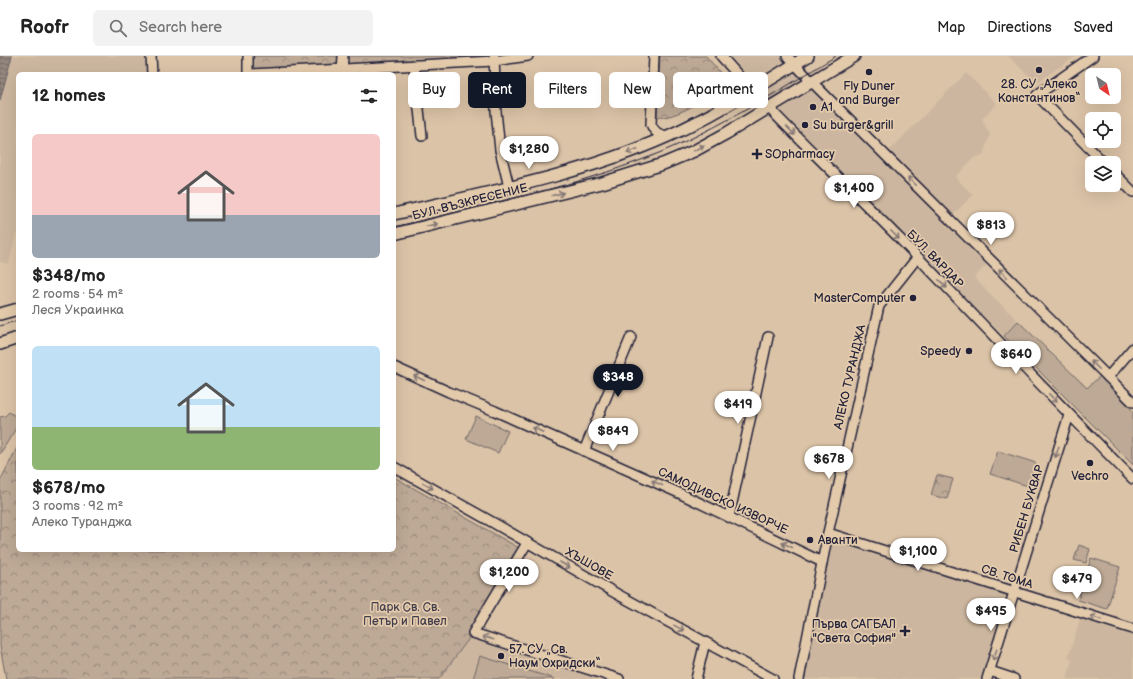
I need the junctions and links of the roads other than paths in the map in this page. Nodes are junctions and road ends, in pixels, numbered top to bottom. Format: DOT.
graph roads {
  1 [pos="151,56"];
  2 [pos="248,56"];
  3 [pos="343,56"];
  4 [pos="528,56"];
  5 [pos="654,56"];
  6 [pos="721,56"];
  7 [pos="808,56"];
  8 [pos="854,56"];
  9 [pos="1093,56"];
  10 [pos="494,58"];
  11 [pos="791,60"];
  12 [pos="414,65"];
  13 [pos="342,71"];
  14 [pos="152,72"];
  15 [pos="248,72"];
  16 [pos="312,72"];
  17 [pos="735,72"];
  18 [pos="768,77"];
  19 [pos="812,82"];
  20 [pos="723,108"];
  21 [pos="769,109"];
  22 [pos="422,136"];
  23 [pos="668,136"];
  24 [pos="1097,156"];
  25 [pos="1121,180"];
  26 [pos="509,187"];
  27 [pos="1133,192"];
  28 [pos="396,214"];
  29 [pos="396,234"];
  30 [pos="917,258"];
  31 [pos="16,310"];
  32 [pos="0,314"];
  33 [pos="632,337"];
  34 [pos="768,337"];
  35 [pos="16,339"];
  36 [pos="0,344"];
  37 [pos="1133,348"];
  38 [pos="396,368"];
  39 [pos="1108,377"];
  40 [pos="1133,402"];
  41 [pos="1069,415"];
  42 [pos="584,451"];
  43 [pos="396,468"];
  44 [pos="1133,479"];
  45 [pos="729,517"];
  46 [pos="828,533"];
  47 [pos="527,543"];
  48 [pos="822,562"];
  49 [pos="1014,592"];
  50 [pos="1133,629"];
  51 [pos="705,642"];
  52 [pos="989,675"];
  53 [pos="618,679"];
  54 [pos="696,679"];
  55 [pos="773,679"];
  56 [pos="799,679"];
  57 [pos="1014,679"];
  1 -- 14 [label="street"];
  2 -- 15 [label="street"];
  3 -- 13 [label="street"];
  4 -- 10 [label="street"];
  5 -- 23 [label="street"];
  6 -- 17 [label="street, БУЛ. ВАРДАР"];
  7 -- 11 [label="main road, БУЛ. ВЪЗКРЕСЕНИЕ"];
  8 -- 19 [label="main road, БУЛ. ВЪЗКРЕСЕНИЕ"];
  9 -- 24 [label="street"];
  10 -- 12 [label="street"];
  10 -- 26 [label="street"];
  11 -- 18 [label="main road, БУЛ. ВЪЗКРЕСЕНИЕ"];
  11 -- 19 [label="street"];
  12 -- 13 [label="street"];
  12 -- 22 [label="street"];
  13 -- 16 [label="street"];
  19 -- 21 [label="main road, БУЛ. ВЪЗКРЕСЕНИЕ"];
  39 -- 19 [label="street, one-way"];
  20 -- 23 [label="main road, БУЛ. ВЪЗКРЕСЕНИЕ"];
  29 -- 21 [label="main road, БУЛ. ВЪЗКРЕСЕНИЕ, one-way"];
  21 -- 30 [label="street, БУЛ. ВАРДАР, one-way"];
  23 -- 26 [label="main road, БУЛ. ВЪЗКРЕСЕНИЕ, one-way"];
  25 -- 27 [label="street"];
  26 -- 28 [label="main road, БУЛ. ВЪЗКРЕСЕНИЕ"];
  30 -- 41 [label="street, БУЛ. ВАРДАР, one-way"];
  30 -- 46 [label="street, АЛЕКО ТУРАНДЖА"];
  31 -- 32 [label="main road"];
  33 -- 42 [label="street"];
  34 -- 45 [label="street"];
  35 -- 36 [label="main road"];
  37 -- 39 [label="street"];
  42 -- 38 [label="street, САМОДИВСКО ИЗВОРЧЕ, one-way"];
  39 -- 40 [label="street"];
  41 -- 44 [label="street, БУЛ. ВАРДАР"];
  41 -- 49 [label="street, РИБЕН БУКВАР, one-way"];
  45 -- 42 [label="street, САМОДИВСКО ИЗВОРЧЕ, one-way"];
  43 -- 47 [label="street, ХЪШОВЕ, one-way"];
  48 -- 45 [label="street, САМОДИВСКО ИЗВОРЧЕ, one-way"];
  46 -- 48 [label="street, АЛЕКО ТУРАНДЖА"];
  46 -- 49 [label="street, СВ. ТОМА"];
  47 -- 51 [label="street, ХЪШОВЕ, one-way"];
  53 -- 47 [label="street, one-way"];
  48 -- 56 [label="street, АЛЕКО ТУРАНДЖА"];
  50 -- 49 [label="street, СВ. ТОМА, one-way"];
  49 -- 52 [label="street, РИБЕН БУКВАР, one-way"];
  51 -- 54 [label="street"];
  51 -- 55 [label="street, ХЪШОВЕ"];
  52 -- 57 [label="street"];
}
